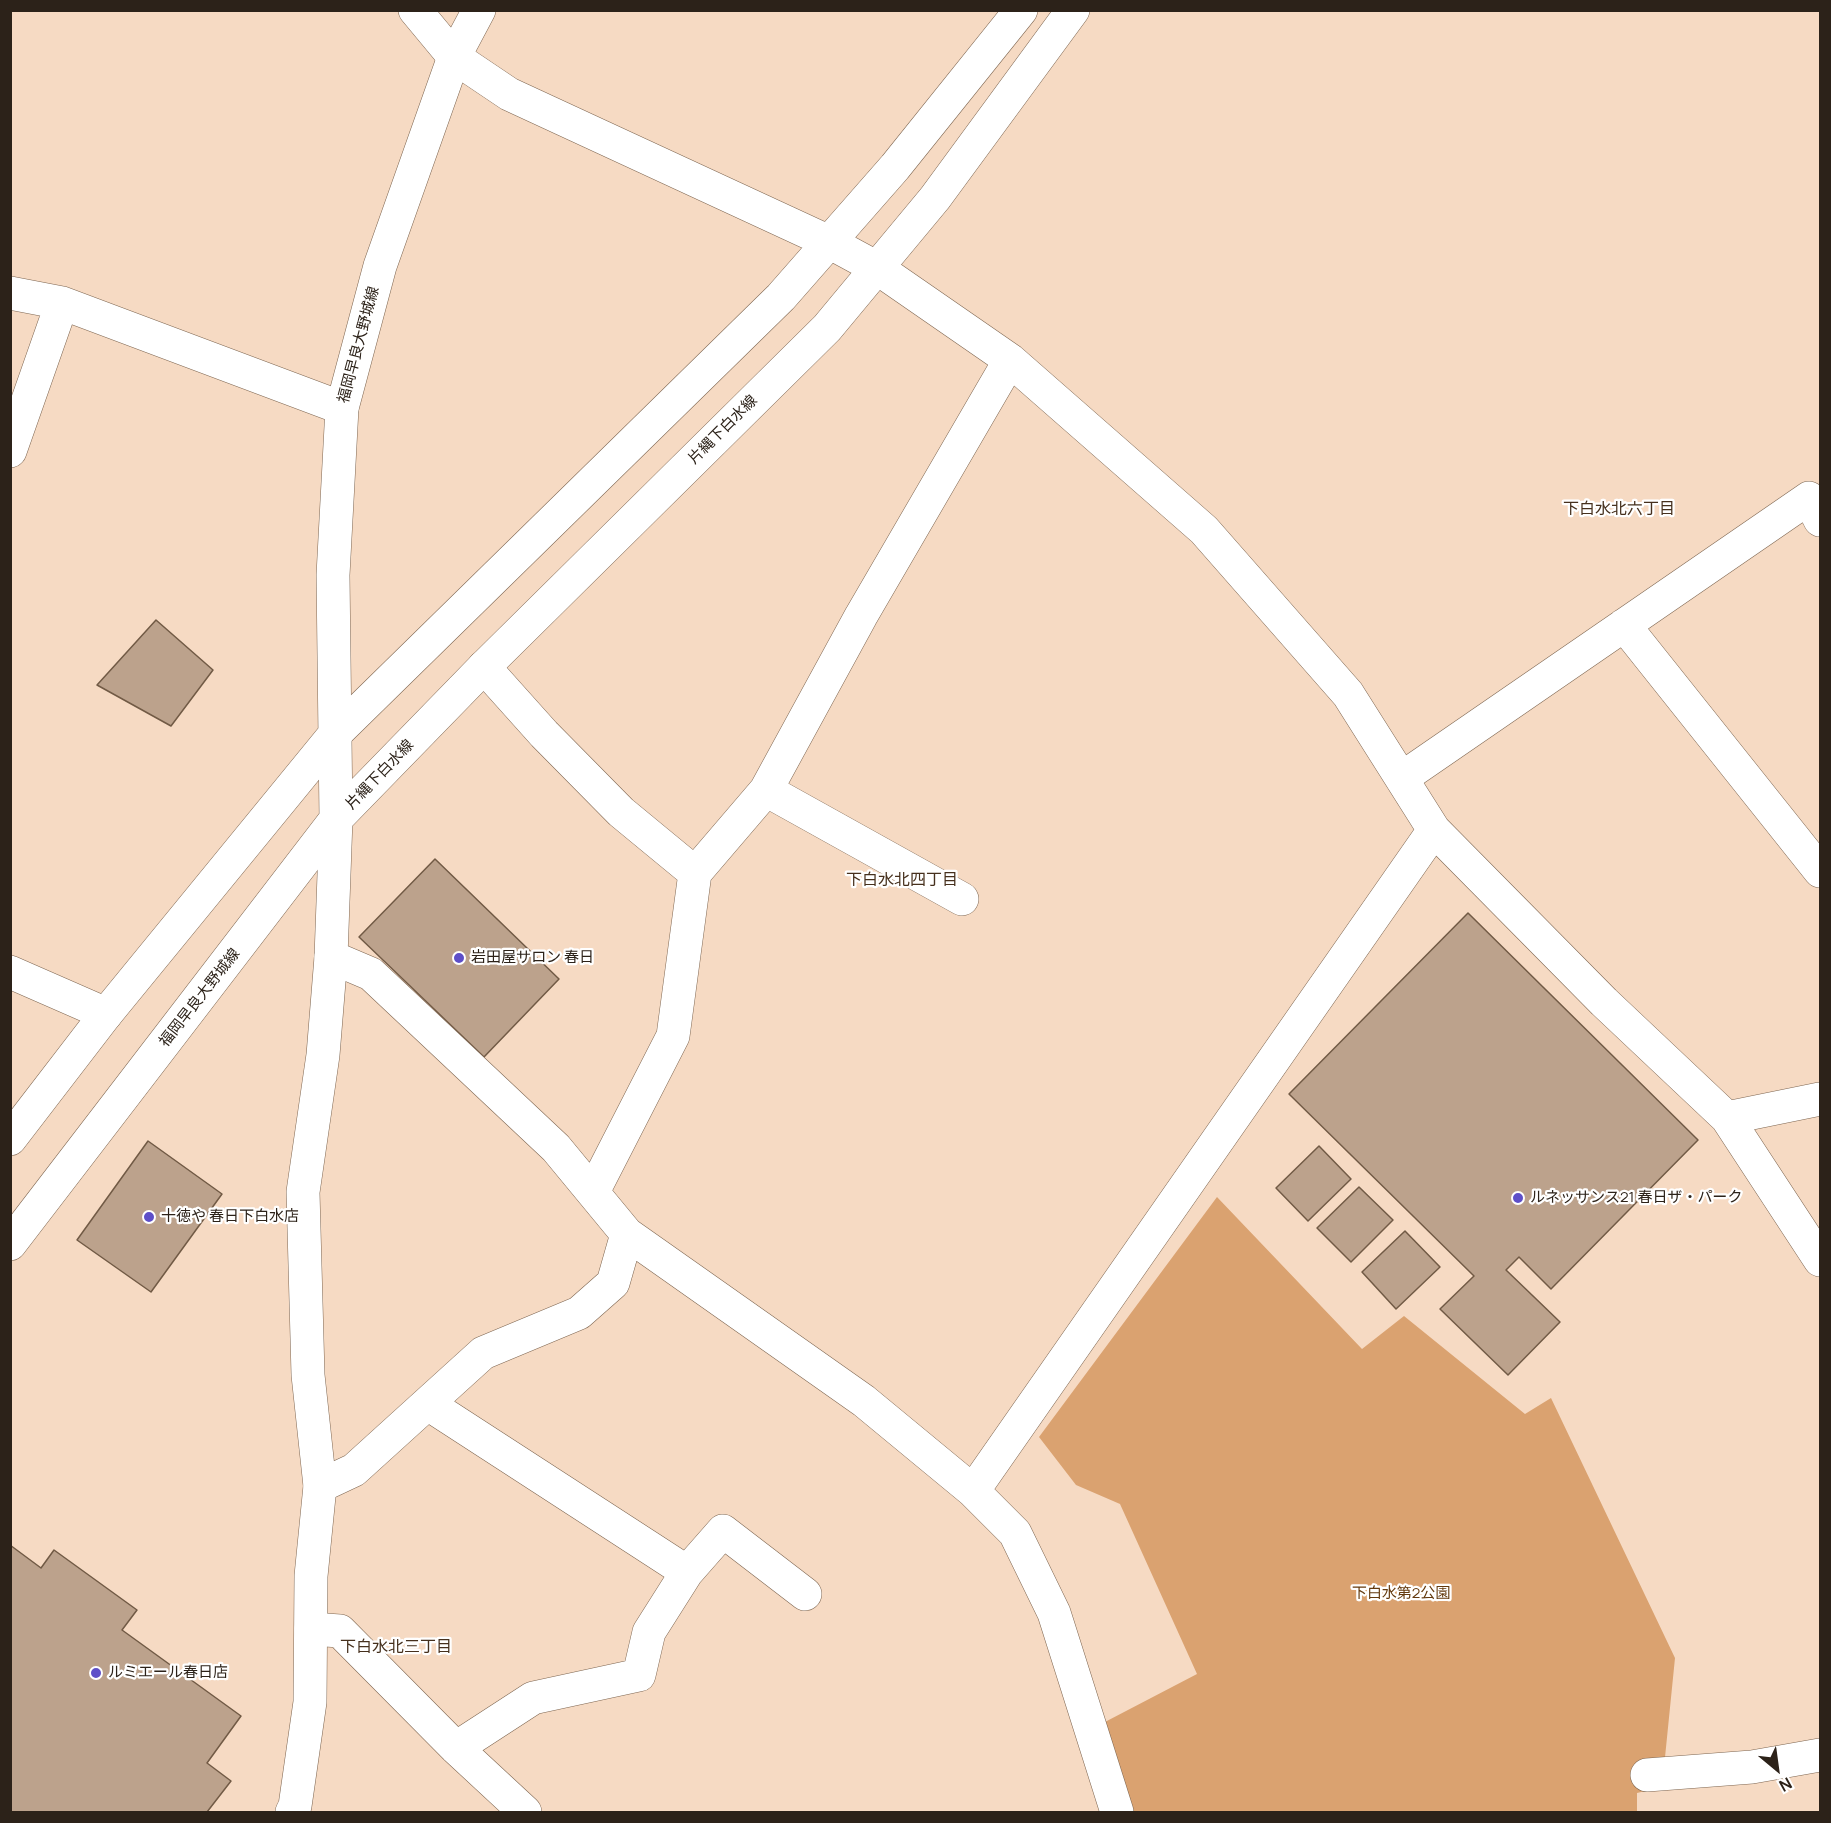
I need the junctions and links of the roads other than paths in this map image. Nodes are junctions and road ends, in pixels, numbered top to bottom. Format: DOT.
graph roads {
  1 [pos="415,10"];
  2 [pos="478,10"];
  3 [pos="1021,10"];
  4 [pos="1074,10"];
  5 [pos="454,57"];
  6 [pos="829,242"];
  7 [pos="877,268"];
  8 [pos="10,293"];
  9 [pos="62,303"];
  10 [pos="1010,360"];
  11 [pos="342,408"];
  12 [pos="10,451"];
  13 [pos="1821,520"];
  14 [pos="1624,625"];
  15 [pos="484,667"];
  16 [pos="335,734"];
  17 [pos="1402,778"];
  18 [pos="766,790"];
  19 [pos="336,819"];
  20 [pos="1434,830"];
  21 [pos="1821,871"];
  22 [pos="695,873"];
  23 [pos="962,899"];
  24 [pos="331,957"];
  25 [pos="10,972"];
  26 [pos="106,1014"];
  27 [pos="1821,1099"];
  28 [pos="1727,1118"];
  29 [pos="10,1139"];
  30 [pos="592,1192"];
  31 [pos="627,1234"];
  32 [pos="10,1244"];
  33 [pos="1821,1260"];
  34 [pos="428,1404"];
  35 [pos="320,1486"];
  36 [pos="973,1491"];
  37 [pos="687,1572"];
  38 [pos="805,1594"];
  39 [pos="311,1629"];
  40 [pos="456,1748"];
  41 [pos="1821,1755"];
  42 [pos="1647,1775"];
  43 [pos="292,1812"];
  44 [pos="525,1812"];
  45 [pos="1117,1812"];
  1 -- 5 [label="street"];
  2 -- 5 [label="street, 福岡早良大野城線"];
  3 -- 6 [label="street"];
  4 -- 7 [label="street, 片縄下白水線"];
  5 -- 6 [label="street"];
  5 -- 11 [label="street, 福岡早良大野城線"];
  6 -- 7 [label="street"];
  6 -- 16 [label="street"];
  7 -- 10 [label="street"];
  7 -- 15 [label="street, 片縄下白水線"];
  8 -- 9 [label="street"];
  9 -- 11 [label="street"];
  9 -- 12 [label="street"];
  10 -- 17 [label="street"];
  10 -- 18 [label="street"];
  11 -- 16 [label="street, 福岡早良大野城線"];
  13 -- 14 [label="street"];
  14 -- 17 [label="street"];
  14 -- 21 [label="street"];
  15 -- 19 [label="street, 片縄下白水線"];
  15 -- 22 [label="street"];
  16 -- 19 [label="street, 福岡早良大野城線"];
  16 -- 26 [label="street"];
  17 -- 20 [label="street"];
  18 -- 22 [label="street"];
  18 -- 23 [label="street"];
  19 -- 24 [label="street"];
  19 -- 32 [label="street, 福岡早良大野城線"];
  20 -- 28 [label="street"];
  20 -- 36 [label="street"];
  22 -- 30 [label="street"];
  24 -- 30 [label="street"];
  24 -- 35 [label="street"];
  25 -- 26 [label="street"];
  26 -- 29 [label="street"];
  27 -- 28 [label="street"];
  28 -- 33 [label="street"];
  30 -- 31 [label="street"];
  31 -- 34 [label="street"];
  31 -- 36 [label="street"];
  34 -- 35 [label="street"];
  34 -- 37 [label="street"];
  35 -- 39 [label="street"];
  36 -- 45 [label="street"];
  37 -- 38 [label="street"];
  37 -- 40 [label="street"];
  39 -- 40 [label="street"];
  39 -- 43 [label="street"];
  40 -- 44 [label="street"];
  41 -- 42 [label="street"];
}
